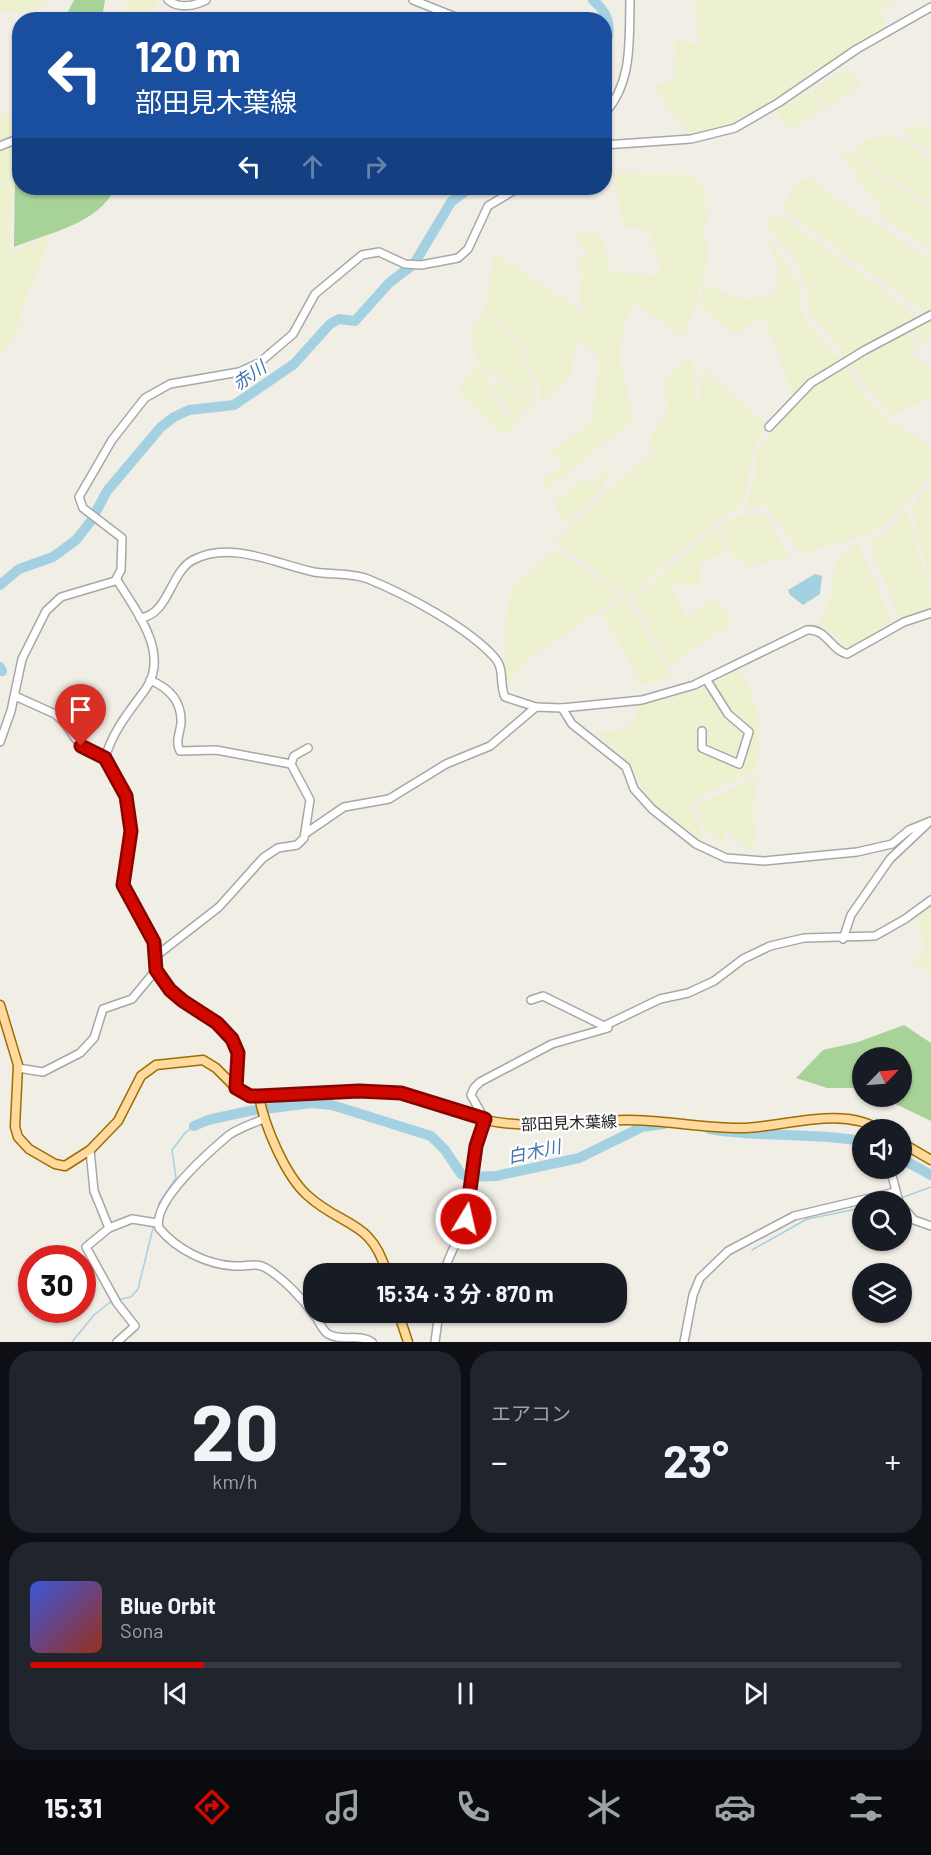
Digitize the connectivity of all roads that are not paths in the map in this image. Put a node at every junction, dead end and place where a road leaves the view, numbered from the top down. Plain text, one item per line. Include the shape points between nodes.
1 (168, 0) edge
2 (206, 0) edge
3 (413, 0) edge
4 (630, 0) edge
5 (931, 7) edge
6 (443, 12) edge
7 (612, 105) edge
8 (612, 144) edge
9 (506, 195) edge
10 (931, 315) edge
11 (769, 427) dead end
12 (117, 580) junction
13 (931, 613) edge
14 (140, 618) junction
15 (706, 679) junction
16 (150, 680) junction
17 (15, 696) junction
18 (536, 707) junction
19 (562, 708) junction
20 (702, 732) dead end
21 (0, 742) edge
22 (308, 748) dead end
23 (105, 758) junction
24 (291, 764) junction
25 (930, 821) edge
26 (306, 833) junction
27 (931, 900) edge
28 (843, 939) junction
29 (156, 956) junction
30 (156, 970) junction
31 (531, 1000) dead end
32 (0, 1005) edge
33 (604, 1026) junction
34 (18, 1068) junction
35 (236, 1088) junction
36 (259, 1096) junction
37 (263, 1117) junction
38 (485, 1119) junction
39 (852, 1120) edge
40 (912, 1149) edge
41 (90, 1150) junction
42 (931, 1160) edge
43 (852, 1202) edge
44 (912, 1218) edge
45 (154, 1222) junction
46 (931, 1226) edge
47 (109, 1228) junction
48 (383, 1263) edge
49 (446, 1263) edge
50 (402, 1323) edge
51 (438, 1323) edge
52 (117, 1342) edge
53 (372, 1342) edge
54 (408, 1342) edge
55 (435, 1342) edge
56 (684, 1342) edge

1 - 2 street via 187,7
3 - 6 street
4 - 7 street via 627,72
5 - 8 street via 857,49 735,128 691,139
9 - 12 street via 488,206 468,249 458,258 421,266 405,264 379,252 362,255 315,294 293,334 259,363 239,372 170,384 140,402 100,457 79,497 83,508 122,538
10 - 11 street via 811,383
12 - 14 street
12 - 17 street via 54,601 22,659
13 - 15 street via 904,622 847,654 821,633 801,631
14 - 16 street via 155,658
14 - 18 street via 153,614 183,569 202,557 236,553 311,571 357,576 389,589 465,632 498,662 505,697
15 - 19 street via 642,700
15 - 20 street via 728,714 749,732 739,764 702,748
16 - 23 street via 113,735
16 - 24 street via 176,699 181,723 180,751 216,750
17 - 21 street
17 - 23 street via 55,714 81,746
18 - 19 street
18 - 26 street via 490,746 446,764 389,799 344,807
19 - 25 street via 572,724 626,767 634,789 652,808 696,844 726,858 764,861 857,852 892,844 909,830
22 - 24 street via 294,756
23 - 29 street via 121,783 130,810 123,885 151,934
24 - 26 street via 309,796
25 - 28 street via 890,859 851,915
26 - 29 street via 297,845 278,848 263,858 219,907
27 - 28 street via 875,936
28 - 33 street via 804,938 770,946 743,958 714,981 688,993 660,999
29 - 30 street
30 - 34 street via 132,999 103,1010 94,1038 80,1053 43,1072
30 - 35 street via 170,990 217,1023 232,1039 238,1053
31 - 33 street via 543,996
32 - 34 main road
33 - 38 street via 608,1028 538,1050 480,1082 471,1095
34 - 41 main road via 18,1137 29,1149 55,1164 72,1164
35 - 36 main road
35 - 41 main road via 203,1060 156,1065 141,1076 118,1121
36 - 37 main road
36 - 38 main road, 部田見木葉線 via 401,1093
37 - 45 street via 229,1135 188,1171
37 - 48 main road via 305,1193 374,1241
38 - 39 main road, 部田見木葉線 via 519,1124 629,1120 745,1128
38 - 49 street via 476,1146 466,1219
40 - 42 main road
41 - 47 street via 94,1191
43 - 56 street via 794,1216 728,1251 700,1278
44 - 46 street
45 - 47 street via 132,1219
45 - 53 street via 173,1242 191,1253 230,1266 251,1264 266,1268 293,1291 327,1334 358,1336
47 - 52 street via 86,1247 135,1326
50 - 54 main road
51 - 55 street

